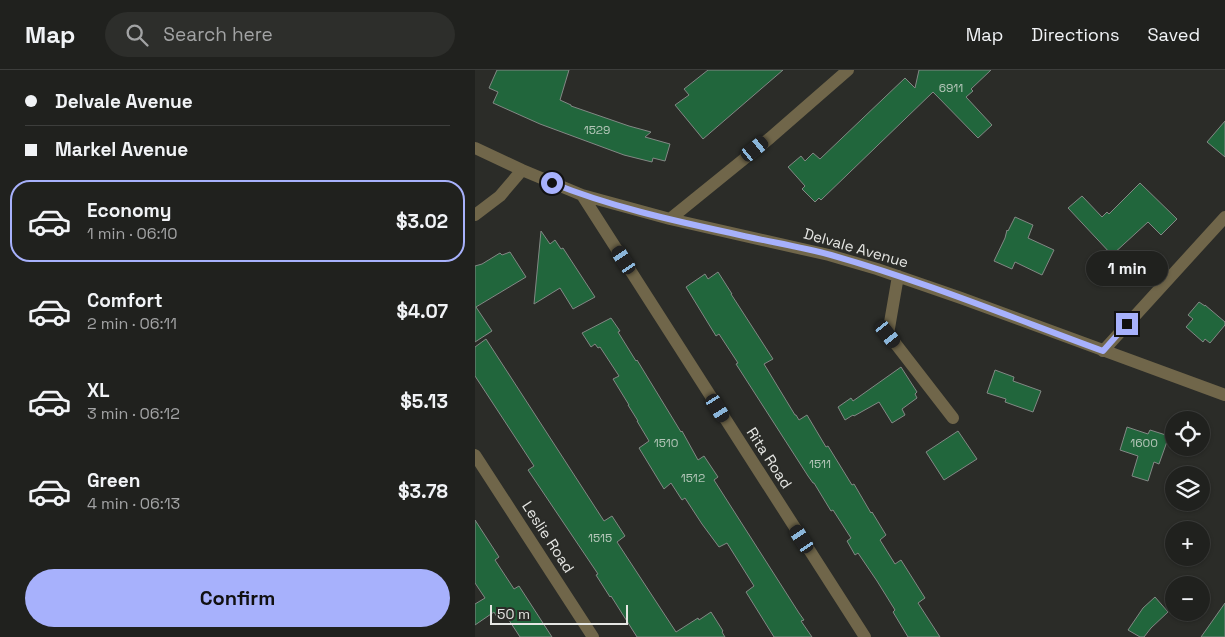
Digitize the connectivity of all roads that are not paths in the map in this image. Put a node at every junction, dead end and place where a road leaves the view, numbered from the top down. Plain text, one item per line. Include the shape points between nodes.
1 (849, 70) edge
2 (475, 148) edge
3 (522, 170) junction
4 (582, 195) junction
5 (475, 215) edge
6 (1225, 217) edge
7 (670, 220) junction
8 (898, 276) junction
9 (1103, 351) junction
10 (1225, 395) edge
11 (953, 418) dead end
12 (475, 455) edge
13 (593, 637) edge
14 (865, 637) edge

1 - 7 street
2 - 3 street, Delvale Avenue
3 - 4 street, Delvale Avenue
3 - 5 street via 500,196
4 - 7 street, Delvale Avenue
4 - 14 street, Rita Road
6 - 9 street
7 - 8 street, Delvale Avenue via 829,255
8 - 9 street, Delvale Avenue
8 - 11 street via 888,334
9 - 10 street, Delvale Avenue
12 - 13 street, Leslie Road

